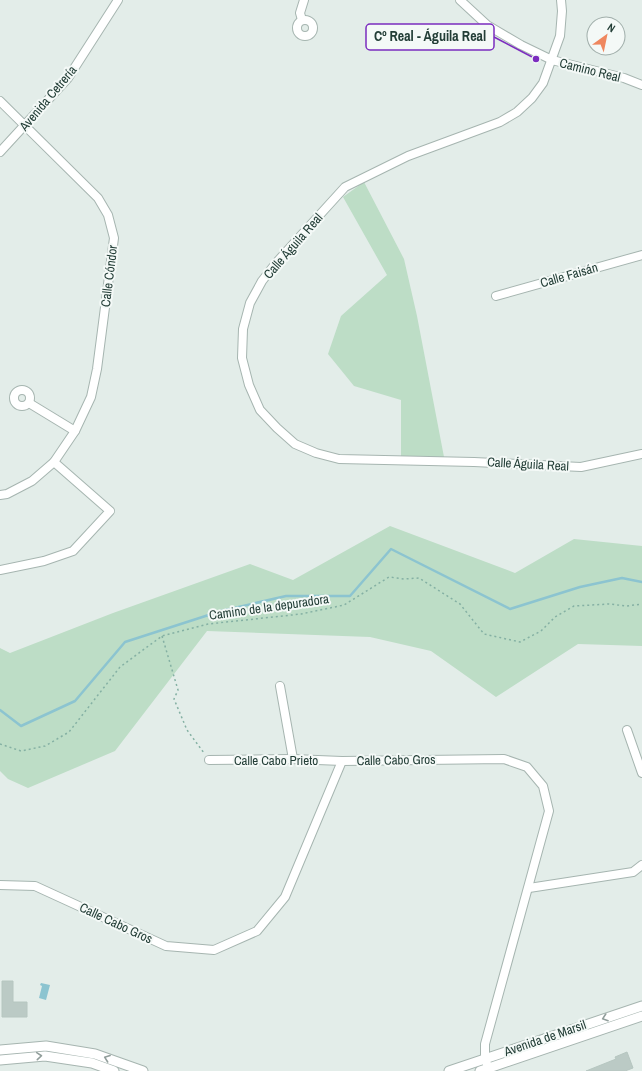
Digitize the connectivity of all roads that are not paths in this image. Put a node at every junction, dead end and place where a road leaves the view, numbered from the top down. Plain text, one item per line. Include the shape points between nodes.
1 (118, 0) edge
2 (304, 0) edge
3 (460, 0) edge
4 (561, 0) edge
5 (302, 20) dead end
6 (552, 60) junction
7 (642, 85) edge
8 (0, 101) edge
9 (25, 126) junction
10 (0, 152) edge
11 (642, 255) edge
12 (496, 296) dead end
13 (29, 403) dead end
14 (75, 431) junction
15 (642, 454) edge
16 (54, 462) junction
17 (0, 495) edge
18 (0, 570) edge
19 (280, 686) dead end
20 (628, 730) dead end
21 (293, 759) junction
22 (209, 760) road end
23 (342, 761) junction
24 (642, 773) edge
25 (642, 865) edge
26 (0, 885) edge
27 (529, 888) junction
28 (642, 1006) edge
29 (642, 1016) edge
30 (0, 1050) edge
31 (485, 1059) junction
32 (0, 1060) edge
33 (484, 1070) edge
34 (114, 1071) edge
35 (143, 1071) edge
36 (449, 1071) edge

1 - 9 street, Avenida Cetrería via 68,78
2 - 5 street via 300,13
3 - 6 street, Camino Real via 487,25
4 - 6 street, Calle Águila Real via 560,36
6 - 7 street, Camino Real
6 - 15 street, Calle Águila Real via 543,83 532,98 512,115 500,122 408,156 345,187 262,280 250,302 243,329 242,358 249,385 260,410 295,444 316,454 339,459 581,467
8 - 9 street, Calle Cóndor
9 - 10 street, Avenida Cetrería
9 - 14 street, Calle Cóndor via 98,198 108,215 114,238 91,397
11 - 12 street, Calle Faisán
13 - 14 street
14 - 16 street, Calle Cóndor
16 - 17 street, Calle Cóndor via 32,481
16 - 18 street via 110,511 73,551 44,561
19 - 21 street
20 - 24 street
21 - 22 street, Calle Cabo Prieto
21 - 23 street, Calle Cabo Prieto
23 - 26 street, Calle Cabo Gros via 285,897 257,931 214,950 166,946 35,886
23 - 27 street, Calle Cabo Gros via 504,759 526,767 543,786 549,811
25 - 27 street via 633,872
27 - 31 street, Calle Cabo Gros via 485,1044
28 -> 31 street, Avenida de Marsil
29 - 33 street, Avenida de Marsil
35 -> 30 street via 95,1054 46,1046
31 - 33 street, Calle Cabo Gros
31 - 36 street, Avenida de Marsil
32 -> 34 street via 46,1056 92,1063

